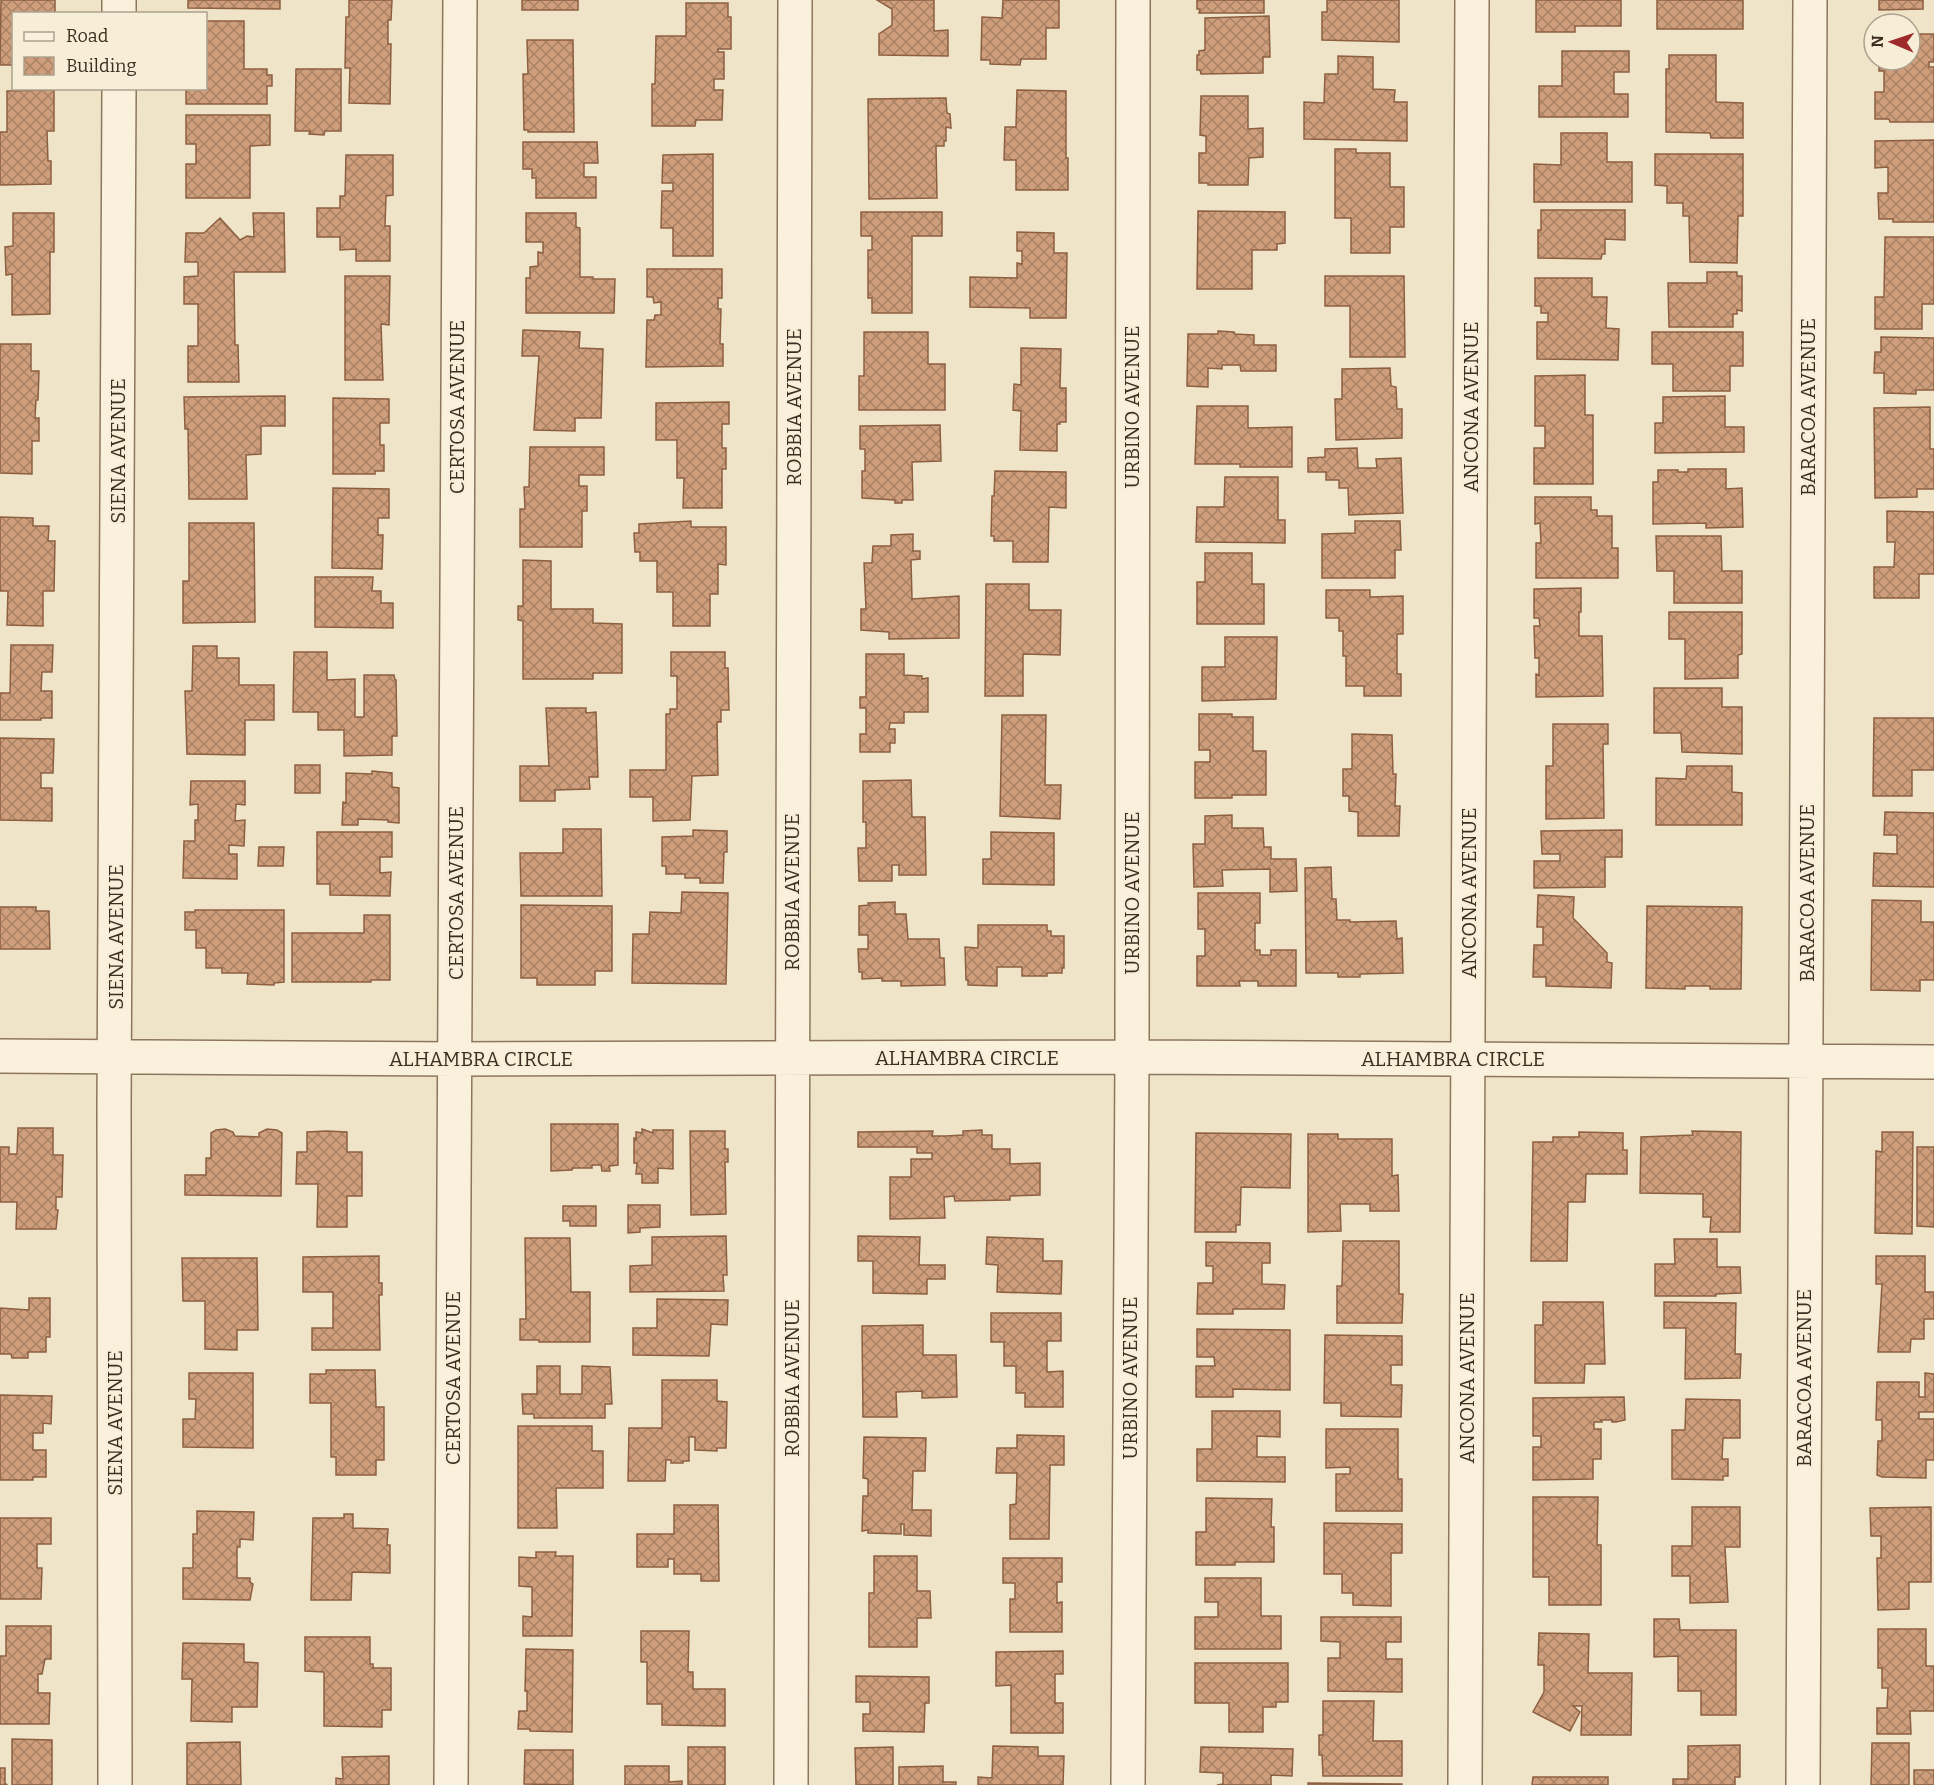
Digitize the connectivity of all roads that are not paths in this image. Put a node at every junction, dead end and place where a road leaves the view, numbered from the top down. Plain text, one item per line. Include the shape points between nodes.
1 (460, 0) edge
2 (795, 0) edge
3 (1132, 0) edge
4 (1472, 0) edge
5 (1810, 0) edge
6 (119, 90) edge
7 (0, 1056) edge
8 (115, 1057) junction
9 (1132, 1057) junction
10 (456, 1059) junction
11 (792, 1059) junction
12 (1468, 1059) junction
13 (1805, 1061) junction
14 (1934, 1062) edge
15 (115, 1785) edge
16 (451, 1785) edge
17 (791, 1785) edge
18 (1128, 1785) edge
19 (1466, 1785) edge
20 (1803, 1785) edge

1 - 10 street, CERTOSA AVENUE
2 - 11 street, ROBBIA AVENUE
3 - 9 street, URBINO AVENUE
4 - 12 street, ANCONA AVENUE
5 - 13 street, BARACOA AVENUE
6 - 8 street, SIENA AVENUE
7 - 8 street, ALHAMBRA CIRCLE
8 - 10 street, ALHAMBRA CIRCLE
8 - 15 street, SIENA AVENUE
9 - 11 street, ALHAMBRA CIRCLE
9 - 12 street, ALHAMBRA CIRCLE
9 - 18 street, URBINO AVENUE
10 - 11 street, ALHAMBRA CIRCLE
10 - 16 street, CERTOSA AVENUE
11 - 17 street, ROBBIA AVENUE
12 - 13 street, ALHAMBRA CIRCLE
12 - 19 street, ANCONA AVENUE
13 - 14 street, ALHAMBRA CIRCLE
13 - 20 street, BARACOA AVENUE

